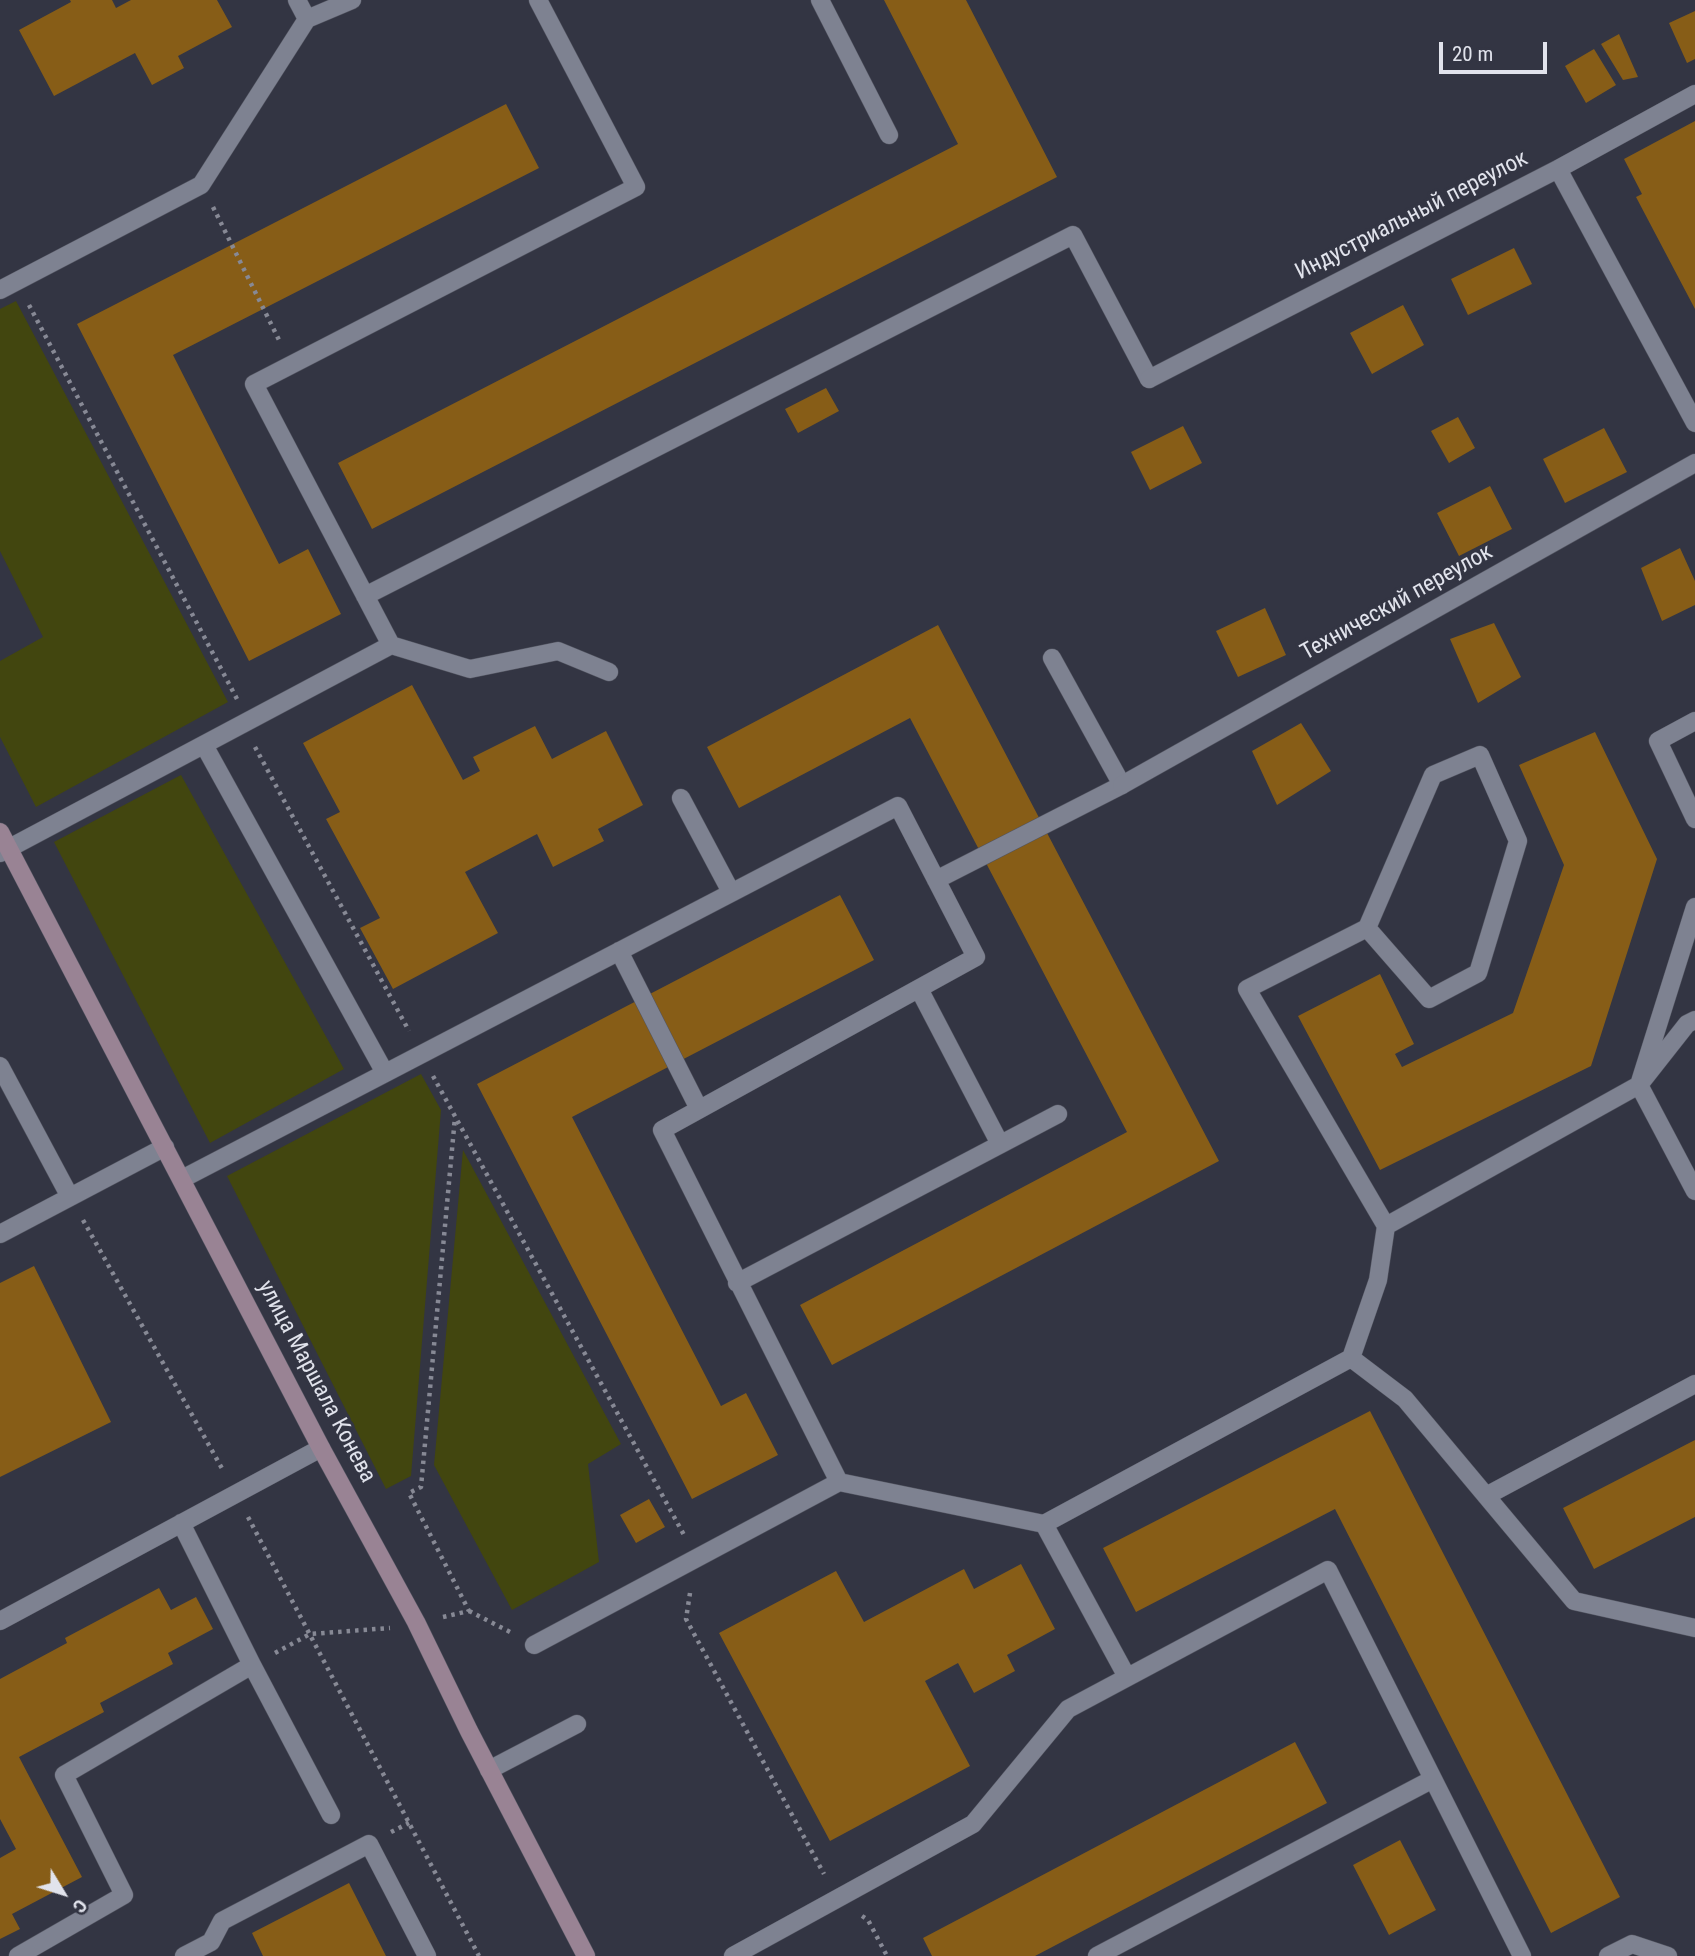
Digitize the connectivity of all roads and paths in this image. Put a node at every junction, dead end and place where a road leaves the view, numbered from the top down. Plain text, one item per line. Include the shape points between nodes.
1 (297, 0) edge
2 (352, 0) edge
3 (538, 0) edge
4 (820, 0) edge
5 (307, 19) junction
6 (1695, 94) edge
7 (889, 135) dead end
8 (1558, 169) junction
9 (201, 185) junction
10 (6, 287) edge
11 (292, 365) junction
12 (1695, 423) edge
13 (1695, 463) edge
14 (365, 596) junction
15 (391, 645) junction
16 (1052, 658) dead end
17 (609, 672) dead end
18 (1695, 721) edge
19 (246, 722) junction
20 (204, 745) junction
21 (1122, 785) junction
22 (681, 798) dead end
23 (1695, 819) edge
24 (0, 832) edge
25 (4, 851) edge
26 (936, 880) junction
27 (731, 892) junction
28 (1695, 907) edge
29 (1367, 928) junction
30 (619, 951) junction
31 (919, 989) junction
32 (1695, 1020) edge
33 (421, 1054) junction
34 (0, 1066) edge
35 (385, 1073) junction
36 (1639, 1085) junction
37 (699, 1109) junction
38 (1058, 1114) dead end
39 (455, 1117) junction
40 (1000, 1144) junction
41 (164, 1147) junction
42 (182, 1179) junction
43 (1695, 1191) edge
44 (70, 1197) junction
45 (1385, 1226) junction
46 (0, 1234) edge
47 (737, 1283) junction
48 (1352, 1358) junction
49 (1695, 1384) edge
50 (321, 1447) junction
51 (839, 1482) junction
52 (236, 1493) junction
53 (1486, 1496) junction
54 (181, 1523) junction
55 (1044, 1524) junction
56 (696, 1558) junction
57 (469, 1611) junction
58 (0, 1621) edge
59 (416, 1622) junction
60 (1695, 1628) edge
61 (310, 1634) junction
62 (534, 1645) joint
63 (252, 1665) junction
64 (1127, 1677) junction
65 (577, 1724) dead end
66 (489, 1770) junction
67 (1433, 1779) junction
68 (331, 1815) dead end
69 (837, 1899) junction
70 (18, 1956) edge
71 (184, 1956) edge
72 (427, 1956) edge
73 (479, 1956) edge
74 (586, 1956) edge
75 (733, 1956) edge
76 (887, 1956) edge
77 (1097, 1956) edge
78 (1522, 1956) edge
79 (1608, 1956) edge
80 (1668, 1956) edge

1 - 5 street
2 - 5 street
3 - 11 street via 636,187
4 - 7 street
5 - 9 street
6 - 8 street, Индустриальный переулок
8 - 12 street
8 - 14 street, Индустриальный переулок via 1149,379 1073,234
9 - 10 street
9 - 11 path
10 - 19 path via 37,318
11 - 14 street via 254,384
13 - 21 street, Технический переулок
14 - 15 street
15 - 17 street via 470,669 558,651
15 - 19 street
16 - 21 street
18 - 23 street via 1658,741
19 - 20 street
19 - 33 path via 257,751
20 - 25 street
20 - 35 street
21 - 26 street, Технический переулок
22 - 27 street
24 - 25 main road, улица Маршала Конева
25 - 41 main road, улица Маршала Конева
26 - 27 street via 898,806
26 - 31 street via 976,957
27 - 30 street
28 - 36 street
29 - 29 street via 1433,775 1479,755 1518,842 1478,973 1429,999
29 - 45 street via 1247,989
30 - 33 street
30 - 37 street
31 - 37 street
31 - 40 street
32 - 36 street
33 - 35 street
33 - 39 path
34 - 44 street
35 - 42 street
36 - 43 street
36 - 45 street
37 - 47 street via 662,1129
38 - 40 street
39 - 56 path
39 - 57 path via 421,1487 409,1493
40 - 47 street
41 - 42 main road, улица Маршала Конева
41 - 44 street
42 - 50 main road, улица Маршала Конева
44 - 46 street
44 - 52 path
45 - 48 street via 1378,1280
47 - 51 street
48 - 53 street via 1405,1399
48 - 55 street
49 - 53 street
50 - 52 street
50 - 59 main road, улица Маршала Конева
51 - 55 street
51 - 56 street
52 - 54 street
52 - 61 path
53 - 60 street via 1574,1601
54 - 58 street
54 - 63 street
55 - 64 street
56 - 62 street
56 - 69 path via 686,1619
57 - 59 path
57 - 62 path
59 - 61 path via 379,1630
59 - 66 main road, улица Маршала Конева
61 - 63 path
61 - 73 path
63 - 68 street
63 - 70 street via 64,1775 124,1895
64 - 67 street via 1328,1570
64 - 69 street via 1068,1709 973,1824
65 - 66 street
66 - 74 main road, улица Маршала Конева
67 - 77 street
67 - 78 street
69 - 75 street
69 - 76 path via 868,1920
71 - 72 street via 211,1942 222,1921 369,1844
79 - 80 street via 1632,1944

